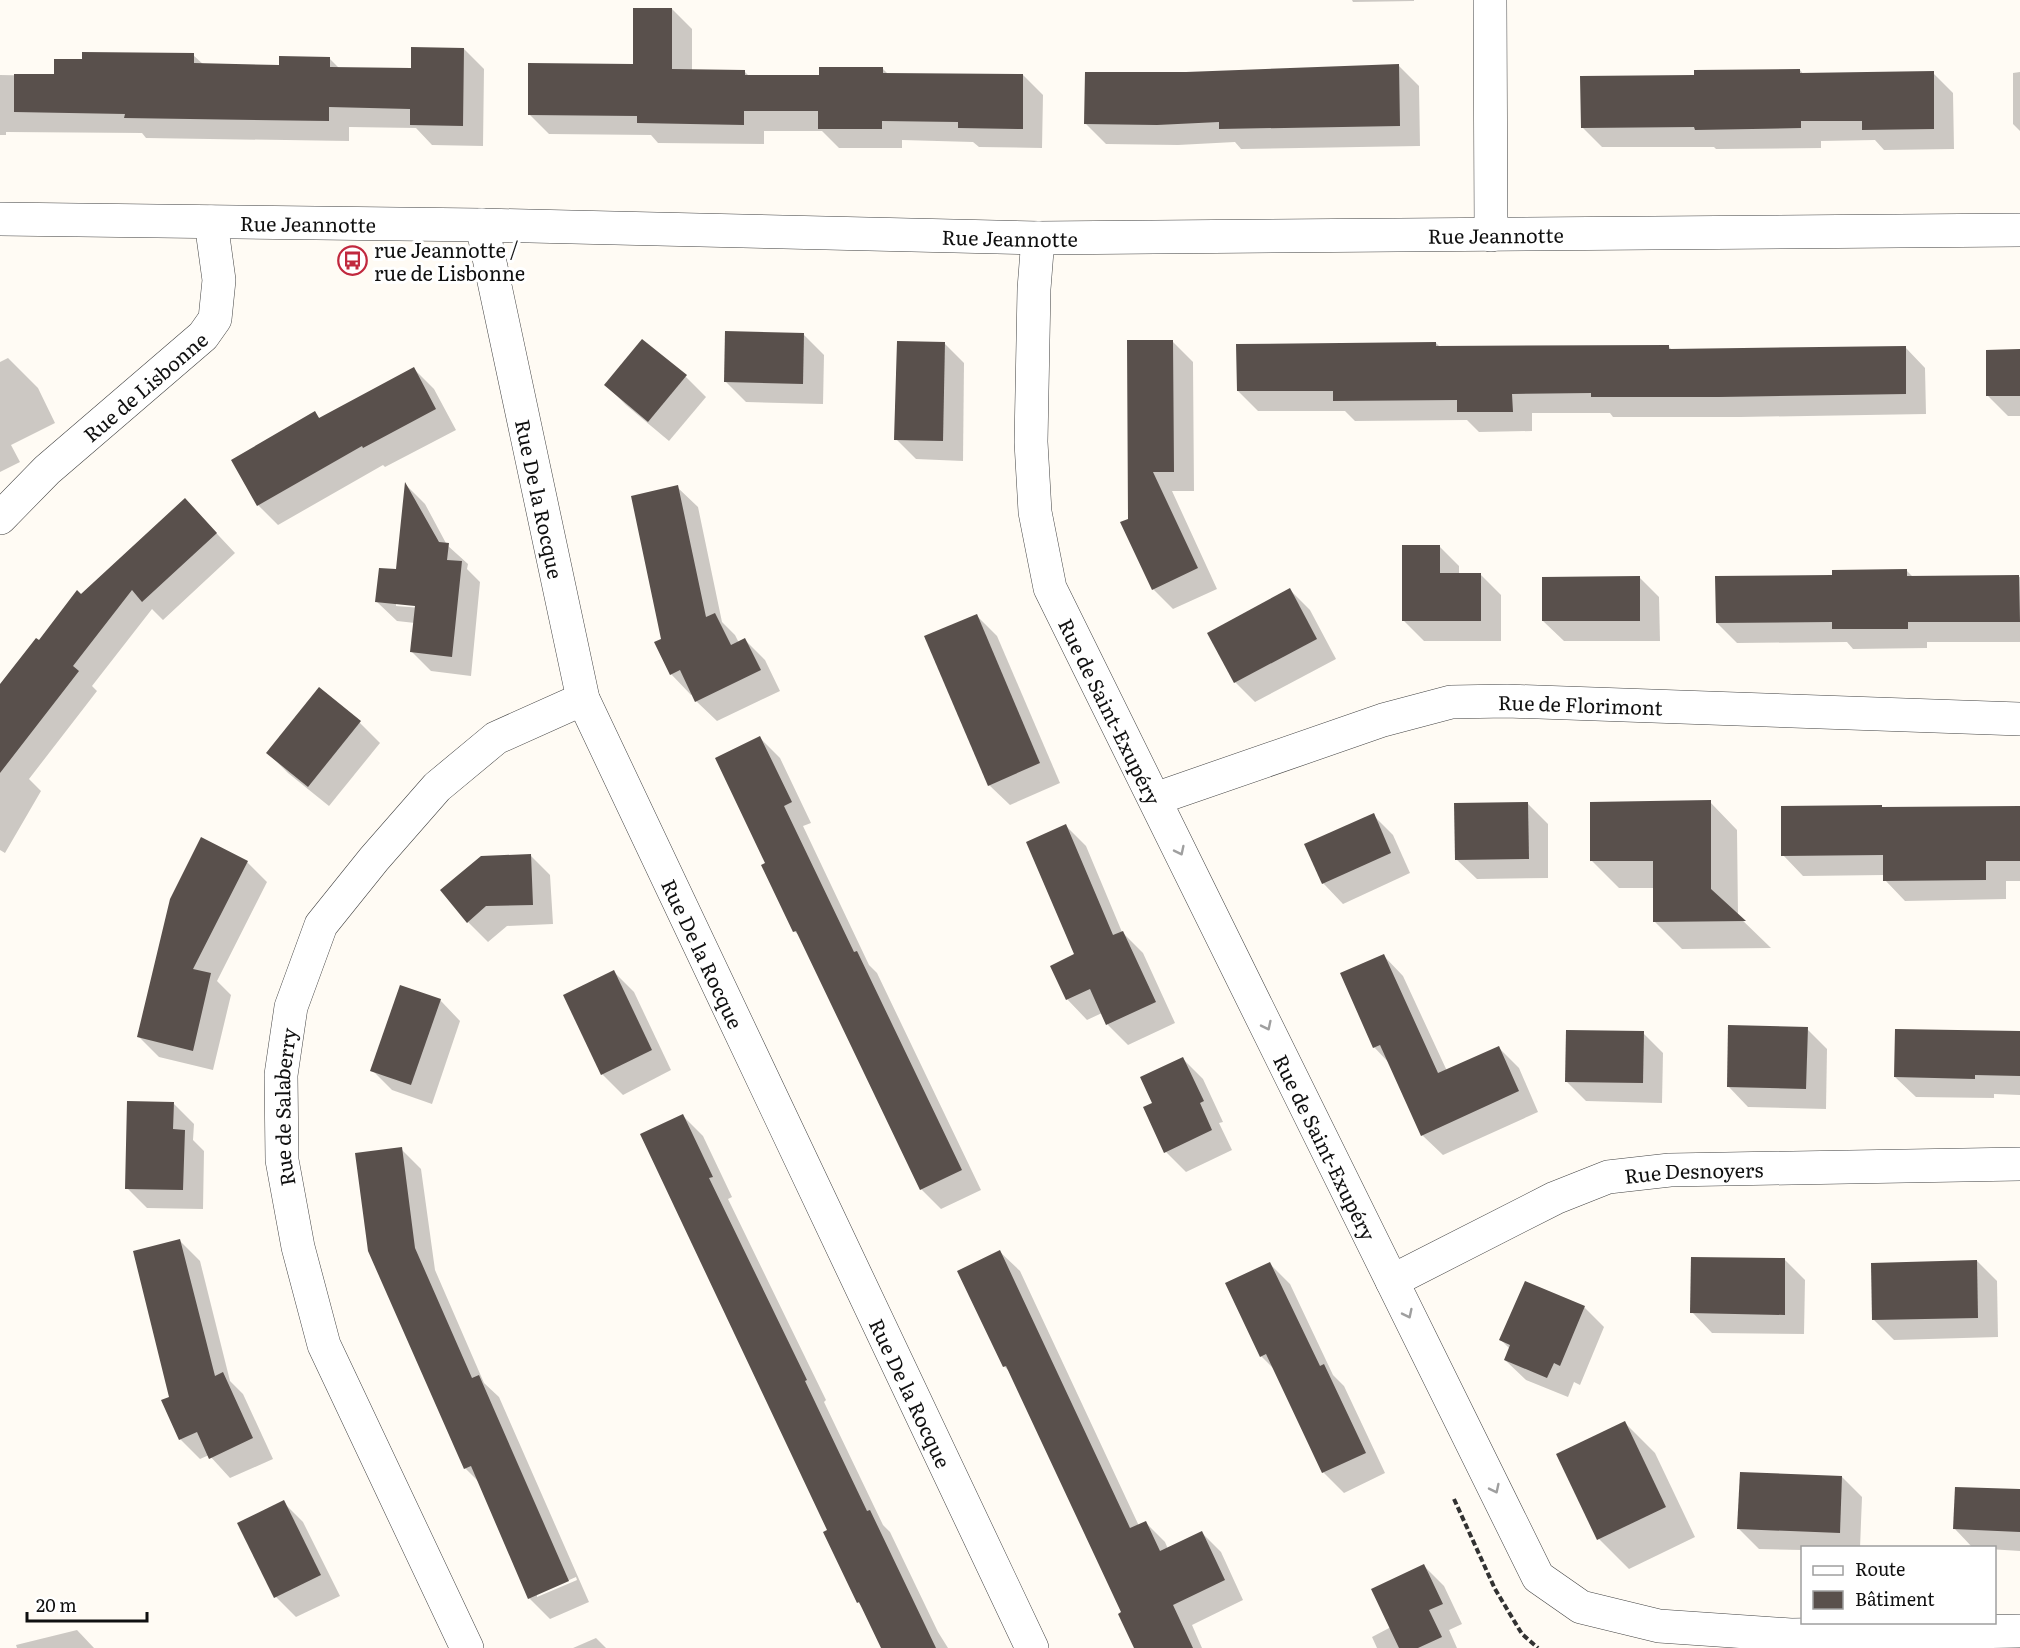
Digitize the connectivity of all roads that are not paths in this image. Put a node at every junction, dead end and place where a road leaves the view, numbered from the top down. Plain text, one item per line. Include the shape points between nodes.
1 (1490, 0) edge
2 (0, 219) edge
3 (211, 222) junction
4 (483, 225) junction
5 (2020, 230) edge
6 (1491, 236) junction
7 (1038, 238) junction
8 (0, 518) edge
9 (583, 699) junction
10 (2020, 719) edge
11 (1155, 799) junction
12 (2020, 1164) edge
13 (1392, 1281) junction
14 (2020, 1631) edge
15 (467, 1648) edge
16 (1032, 1648) edge

1 - 6 street
2 - 3 street, Rue Jeannotte
3 - 4 street, Rue Jeannotte
3 - 8 street, Rue de Lisbonne via 219,280 215,319 203,336 46,470
4 - 7 street, Rue Jeannotte
4 - 9 street, Rue De la Rocque
5 - 6 street, Rue Jeannotte
6 - 7 street, Rue Jeannotte
7 - 11 street, Rue de Saint-Exupéry via 1031,442 1035,512 1050,588
9 - 15 street, Rue de Salaberry via 496,738 437,787 374,859 321,925 291,1007 281,1075 282,1160 298,1247 324,1346
9 - 16 street, Rue De la Rocque
10 - 11 street, Rue de Florimont via 1451,702 1383,720
11 -> 13 street, Rue de Saint-Exupéry
12 - 13 street, Rue Desnoyers via 1670,1170 1608,1177 1555,1198
13 -> 14 street, Rue de Saint-Exupéry via 1538,1577 1581,1607 1659,1626 1791,1635

